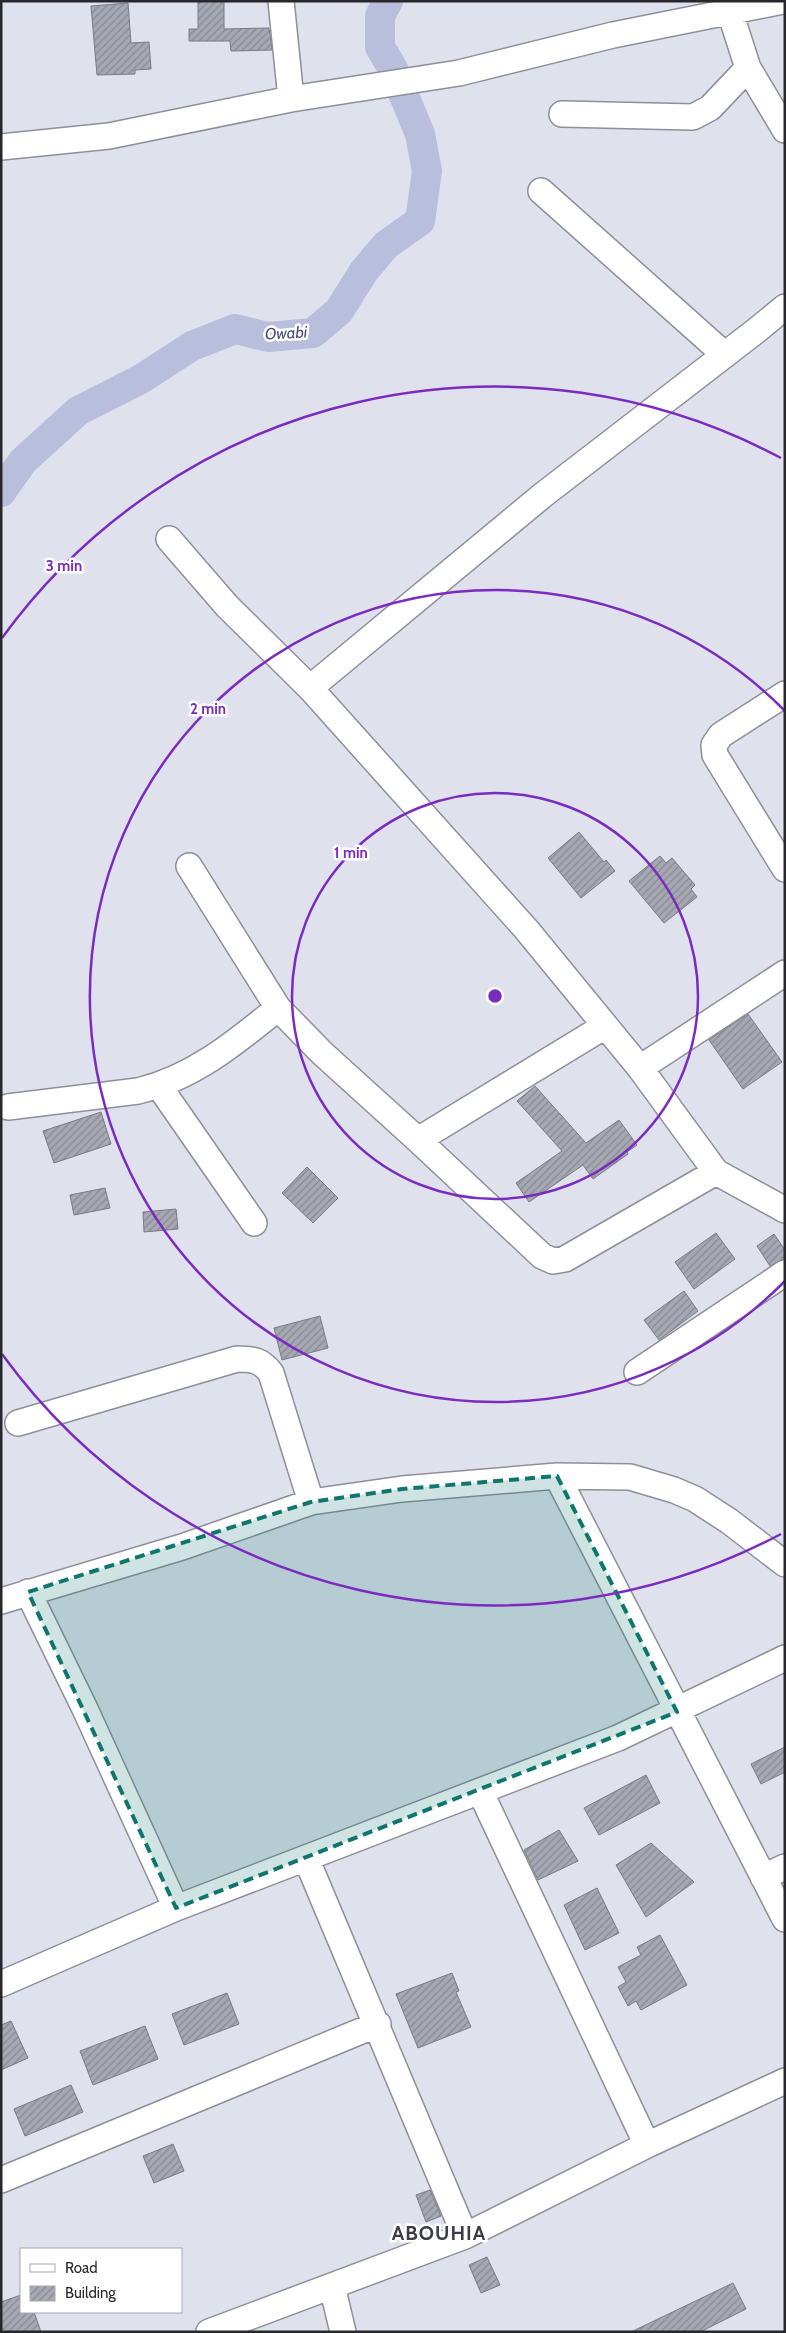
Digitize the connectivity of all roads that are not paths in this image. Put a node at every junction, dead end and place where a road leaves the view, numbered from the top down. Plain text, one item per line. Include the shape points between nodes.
1 (281, 1) edge
2 (783, 1) edge
3 (730, 12) junction
4 (748, 68) junction
5 (291, 100) junction
6 (562, 114) dead end
7 (785, 130) edge
8 (1, 147) edge
9 (541, 191) dead end
10 (785, 307) edge
11 (725, 355) junction
12 (169, 539) dead end
13 (310, 688) junction
14 (785, 694) edge
15 (189, 866) dead end
16 (785, 869) edge
17 (785, 973) edge
18 (278, 1008) junction
19 (605, 1026) junction
20 (640, 1068) junction
21 (159, 1086) junction
22 (8, 1107) dead end
23 (418, 1140) junction
24 (716, 1172) junction
25 (785, 1210) edge
26 (254, 1223) dead end
27 (785, 1273) edge
28 (637, 1372) dead end
29 (18, 1423) dead end
30 (557, 1476) junction
31 (311, 1502) junction
32 (785, 1564) edge
33 (28, 1592) junction
34 (1, 1601) edge
35 (785, 1658) edge
36 (677, 1712) junction
37 (480, 1791) junction
38 (306, 1858) junction
39 (774, 1872) edge
40 (176, 1908) junction
41 (785, 1919) edge
42 (1, 1984) edge
43 (378, 2024) junction
44 (785, 2081) edge
45 (647, 2145) junction
46 (1, 2180) edge
47 (465, 2236) junction
48 (332, 2286) junction
49 (209, 2332) edge
50 (343, 2332) edge

1 - 5 street
2 - 3 street
3 - 4 street
3 - 5 street via 613,35 459,73
4 - 6 street via 710,108 693,118
4 - 7 street
5 - 8 street via 109,136
9 - 11 street
10 - 11 street
11 - 13 street via 543,495
12 - 13 street via 227,606
13 - 19 street via 526,929
14 - 16 street via 721,735 714,745 714,755
15 - 18 street
17 - 20 street
18 - 21 street via 220,1054
18 - 23 street via 322,1053
19 - 20 street
19 - 23 street
20 - 24 street
21 - 22 street
21 - 26 street
23 - 24 street via 542,1256 553,1261 565,1259
24 - 25 street
27 - 28 street
29 - 31 street via 237,1359 256,1360 271,1373
30 - 31 street via 402,1489
30 - 32 street via 630,1478 674,1490 729,1521
30 - 36 street
31 - 33 street via 182,1546
33 - 34 street
33 - 40 street
35 - 36 street
36 - 37 street
36 - 39 street
37 - 38 street
37 - 45 street
38 - 40 street
38 - 43 street
39 - 41 street
40 - 42 street
43 - 46 street
43 - 47 street
44 - 45 street
45 - 47 street
47 - 48 street
48 - 49 street
48 - 50 street

